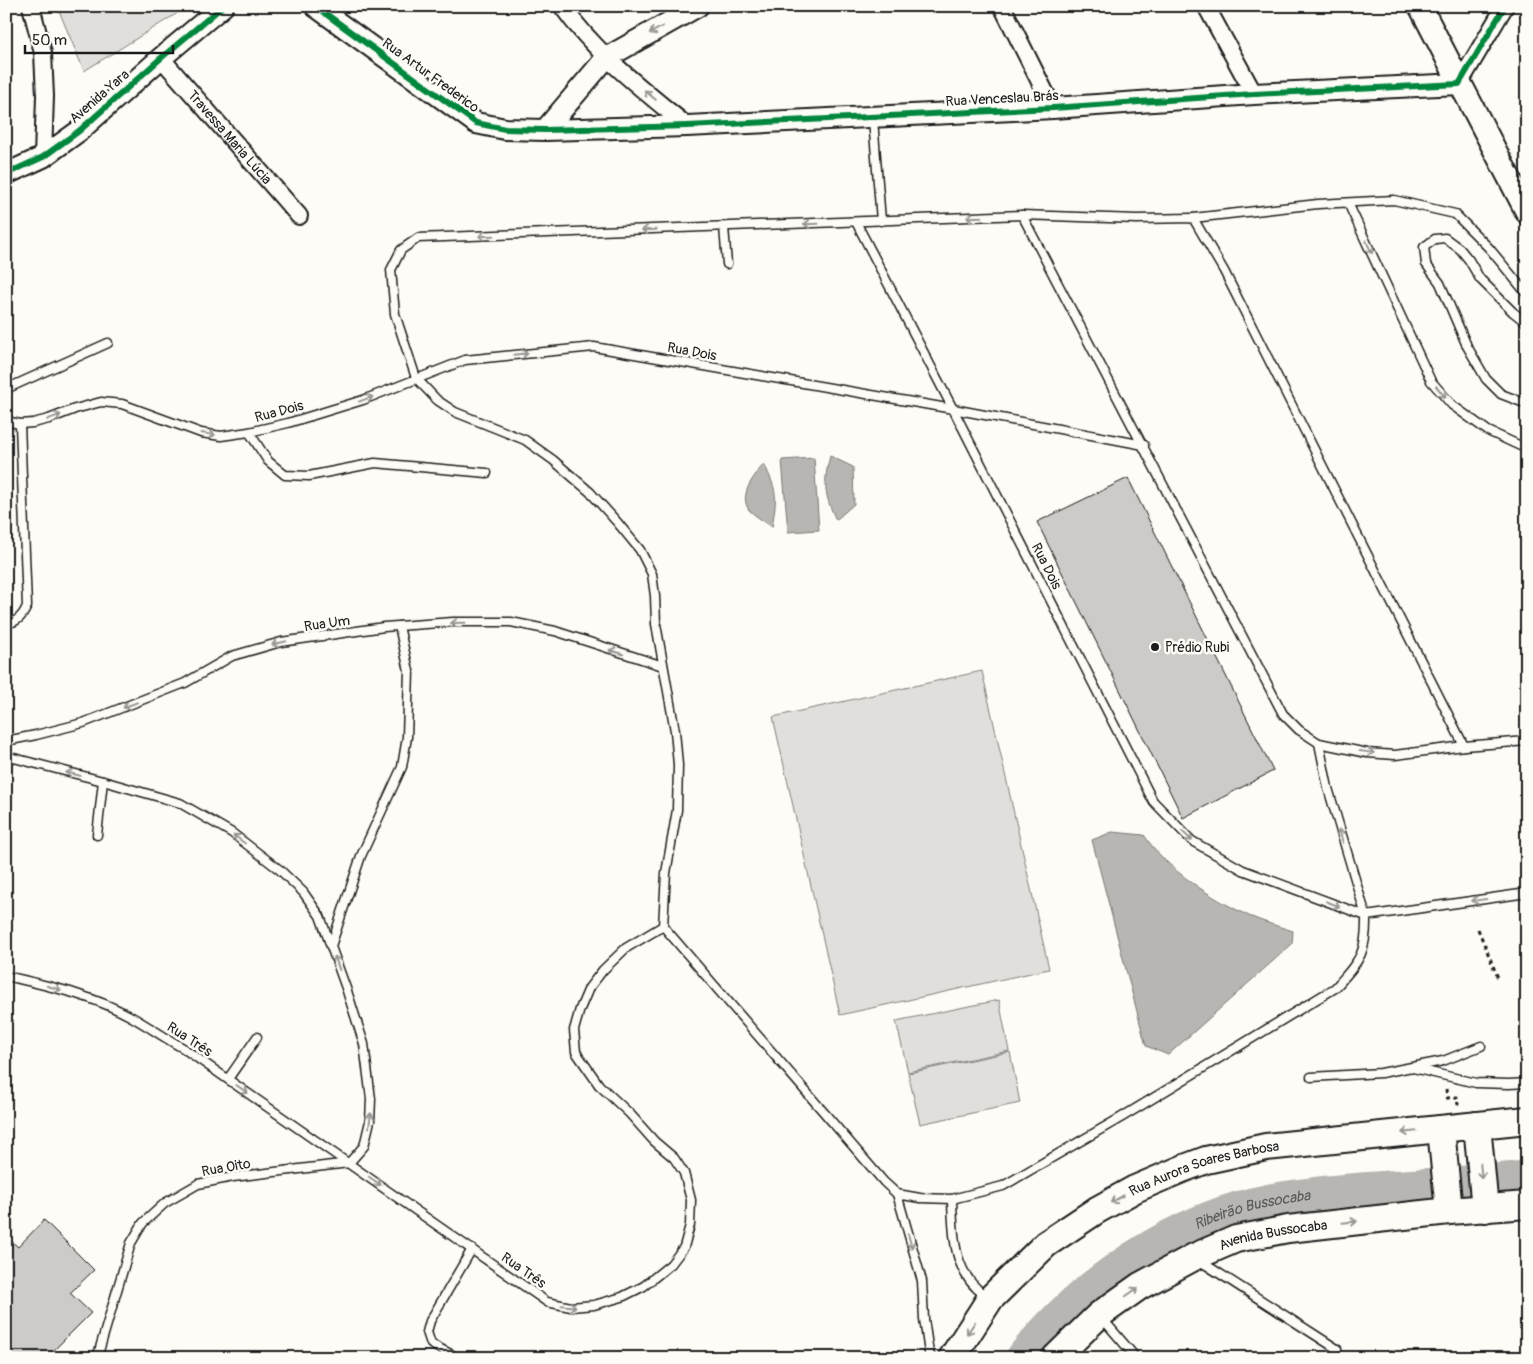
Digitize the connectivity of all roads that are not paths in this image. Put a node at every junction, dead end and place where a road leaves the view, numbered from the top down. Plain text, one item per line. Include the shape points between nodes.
1 (31, 6) edge
2 (223, 6) edge
3 (315, 6) edge
4 (562, 6) edge
5 (698, 6) edge
6 (1002, 6) edge
7 (1206, 6) edge
8 (1420, 6) edge
9 (1505, 6) edge
10 (161, 58) junction
11 (606, 58) junction
12 (1459, 84) junction
13 (1254, 94) junction
14 (1053, 108) junction
15 (873, 117) junction
16 (687, 126) junction
17 (545, 130) junction
18 (43, 157) junction
19 (6, 174) edge
20 (1348, 203) junction
21 (1527, 212) edge
22 (1022, 215) junction
23 (299, 216) dead end
24 (1193, 218) junction
25 (881, 221) junction
26 (856, 222) junction
27 (724, 227) junction
28 (727, 264) dead end
29 (1527, 294) edge
30 (1527, 323) edge
31 (108, 343) dead end
32 (416, 378) junction
33 (6, 390) edge
34 (1527, 404) edge
35 (953, 409) junction
36 (6, 421) edge
37 (20, 424) junction
38 (249, 432) junction
39 (1144, 445) junction
40 (1527, 449) edge
41 (487, 473) dead end
42 (6, 624) edge
43 (399, 626) junction
44 (663, 666) junction
45 (6, 740) edge
46 (1527, 741) edge
47 (1319, 743) junction
48 (1464, 746) junction
49 (6, 756) edge
50 (103, 781) junction
51 (97, 835) dead end
52 (1527, 892) edge
53 (1366, 916) junction
54 (663, 926) junction
55 (331, 946) junction
56 (6, 976) edge
57 (256, 1037) dead end
58 (1481, 1046) dead end
59 (1412, 1067) junction
60 (1311, 1078) dead end
61 (228, 1079) junction
62 (1527, 1083) edge
63 (1527, 1120) edge
64 (1478, 1135) junction
65 (1441, 1136) junction
66 (349, 1163) junction
67 (896, 1194) junction
68 (952, 1199) junction
69 (1485, 1203) junction
70 (1527, 1205) edge
71 (1449, 1206) junction
72 (472, 1249) junction
73 (1194, 1257) junction
74 (990, 1299) junction
75 (1099, 1315) junction
76 (1338, 1349) dead end
77 (97, 1358) edge
78 (458, 1358) edge
79 (932, 1358) edge
80 (952, 1358) edge
81 (1055, 1358) edge
82 (1134, 1358) edge

1 - 18 street via 43,53
2 - 10 street, Avenida Yara
3 - 17 street, Rua Artur Frederico via 476,123 505,129
4 - 11 street via 579,30
5 -> 11 street
6 - 14 street
7 - 13 street
8 - 12 main road
9 - 12 street
10 - 18 street, Avenida Yara via 79,131
10 - 23 street, Travessa Maria Lúcia
16 -> 11 street
11 - 17 street
12 - 13 street, Rua Venceslau Brás
12 - 21 main road
13 - 14 street, Rua Venceslau Brás
14 - 15 street, Rua Venceslau Brás
15 - 16 street, Rua Venceslau Brás
15 - 25 lane
16 - 17 street, Rua Venceslau Brás
18 - 19 street, Avenida Yara
20 - 24 lane
20 - 29 lane via 1394,200 1455,214 1489,248
20 -> 40 lane via 1431,380 1452,405 1488,431
22 - 24 lane
22 -> 25 lane
22 - 39 lane
24 - 48 lane via 1229,280
25 - 26 lane
26 -> 27 lane
26 - 35 lane
27 - 28 lane
27 -> 32 lane via 418,238 400,250 391,270 395,314
30 - 34 lane via 1480,279 1460,249 1445,238 1435,239 1424,247 1426,264 1440,284 1467,346 1486,379 1501,394
31 - 33 lane
32 -> 35 lane, Rua Dois via 465,360 594,347
38 -> 32 lane, Rua Dois via 363,400
32 - 44 lane via 437,400 456,412 525,440 539,450 590,492 617,522 640,550 652,574
35 - 39 lane
35 -> 53 lane, Rua Dois via 1153,801 1192,841 1243,870
36 - 37 lane, Rua Dois
37 -> 38 lane, Rua Dois via 49,419 102,402 122,404 201,433 221,436
37 - 42 lane via 27,606 23,616
38 - 41 lane via 268,461 286,475 309,476 374,463
39 - 47 lane via 1283,714
44 -> 43 lane, Rua Um via 555,631 511,622
43 -> 45 lane, Rua Um via 273,644 232,656 185,683 83,723 36,736
43 - 55 lane via 409,671 407,737 402,767 361,856
44 - 54 lane via 678,764 677,810 666,874
46 - 48 lane
47 -> 48 lane via 1395,755
53 -> 47 lane via 1328,788
50 -> 49 lane
50 - 51 lane
55 -> 50 lane via 320,916 303,892 232,833 180,803
52 -> 53 lane
53 - 68 lane via 1366,937 1358,962 1335,988 1003,1186
54 - 67 lane
72 -> 54 lane, Rua Três via 547,1302 571,1307 622,1297 644,1286 671,1264 684,1247 690,1225 691,1200 684,1173 674,1158 599,1085 576,1052 574,1030 589,988 602,970 626,948
66 -> 55 lane via 364,1146 371,1099 364,1044
56 -> 61 lane, Rua Três via 100,1002 130,1016
57 - 61 lane
58 - 59 lane via 1443,1061
59 - 60 lane via 1380,1073
59 - 62 lane via 1476,1084
61 -> 66 lane, Rua Três
63 - 64 main road, Rua Aurora Soares Barbosa
64 - 65 main road, Rua Aurora Soares Barbosa
64 -> 69 main road
65 - 71 main road
65 -> 74 main road, Rua Aurora Soares Barbosa via 1266,1147 1182,1168 1135,1189 1046,1244
66 -> 72 lane, Rua Três
66 - 77 lane, Rua Oito via 198,1184 165,1203 143,1223 131,1243
67 - 68 lane
67 -> 79 lane via 922,1281 924,1319
68 - 74 lane via 953,1227 963,1273 977,1290
69 - 70 main road, Avenida Bussocaba
69 - 71 main road, Avenida Bussocaba
73 -> 71 main road, Avenida Bussocaba via 1236,1239
72 - 78 lane via 430,1321 427,1332 431,1344
75 -> 73 main road, Avenida Bussocaba via 1140,1286
73 - 76 lane
74 -> 80 main road, Rua Aurora Soares Barbosa
75 - 81 main road, Avenida Bussocaba
75 - 82 lane

